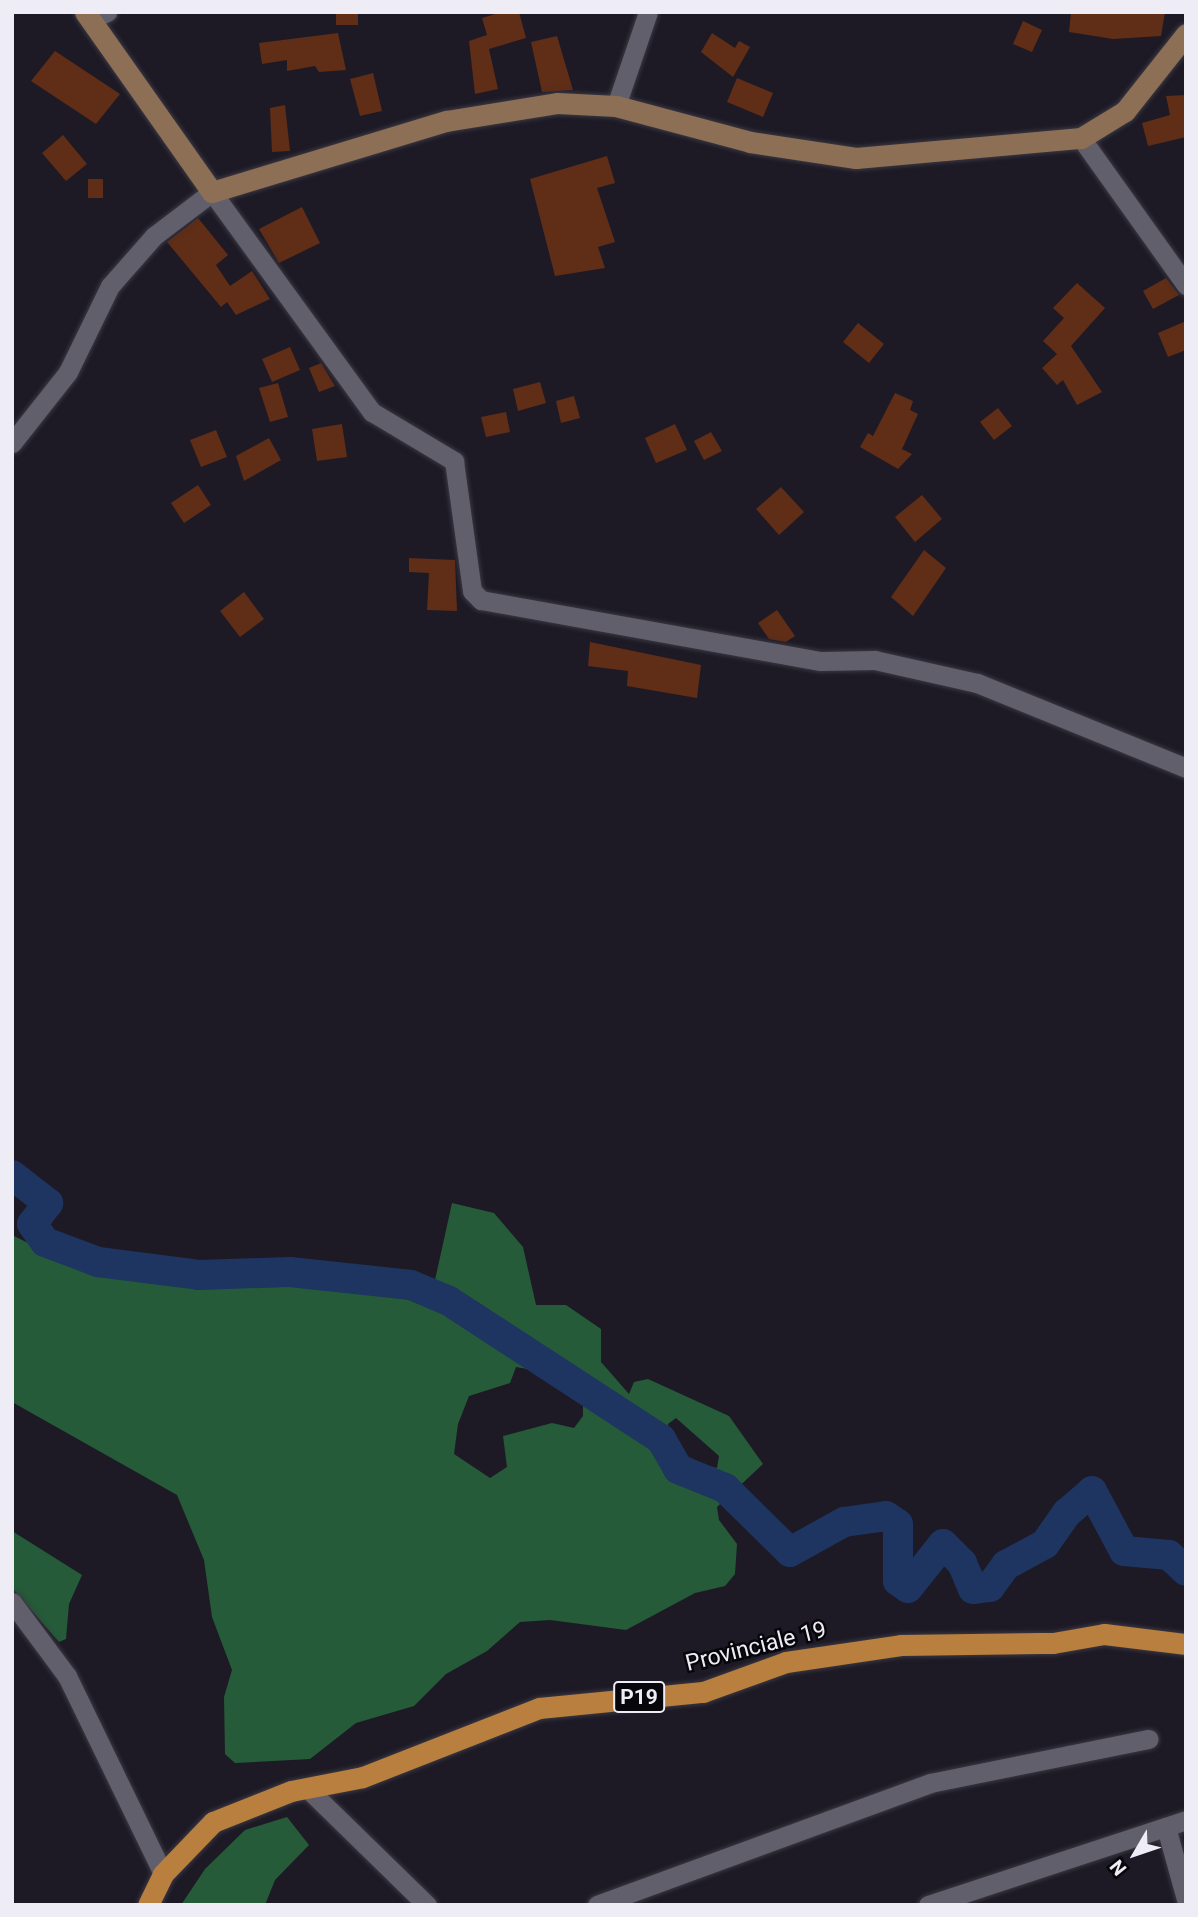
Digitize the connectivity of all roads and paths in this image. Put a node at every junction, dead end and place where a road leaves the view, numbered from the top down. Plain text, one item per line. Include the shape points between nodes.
1 (648, 12) edge
2 (94, 15) edge
3 (1186, 34) edge
4 (616, 106) junction
5 (1081, 138) junction
6 (212, 192) junction
7 (1186, 285) edge
8 (12, 443) edge
9 (1186, 768) edge
10 (12, 1602) edge
11 (1186, 1644) edge
12 (1149, 1739) dead end
13 (307, 1788) junction
14 (1186, 1820) edge
15 (1166, 1827) junction
16 (163, 1874) junction
17 (1186, 1899) edge
18 (148, 1905) edge
19 (427, 1905) edge
20 (597, 1905) edge
21 (928, 1905) edge

1 - 4 street
2 - 6 street
3 - 5 street via 1125,111
4 - 5 street via 750,142 856,158
4 - 6 street via 557,103 499,109
5 - 7 street
6 - 8 street via 154,236 110,286 68,372
6 - 9 street via 372,412 454,461 472,591 481,600 821,661 875,660 977,683
10 - 16 street via 67,1676
11 - 13 main road, Provinciale 19 / P19 via 1104,1634 1053,1643 901,1645 832,1653 786,1662 703,1692 539,1708 363,1777
12 - 20 street via 930,1783
13 - 16 main road, Provinciale 19 / P19 via 213,1822
13 - 19 street
14 - 15 street
15 - 17 street
15 - 21 street
16 - 18 main road, Provinciale 19 / P19

